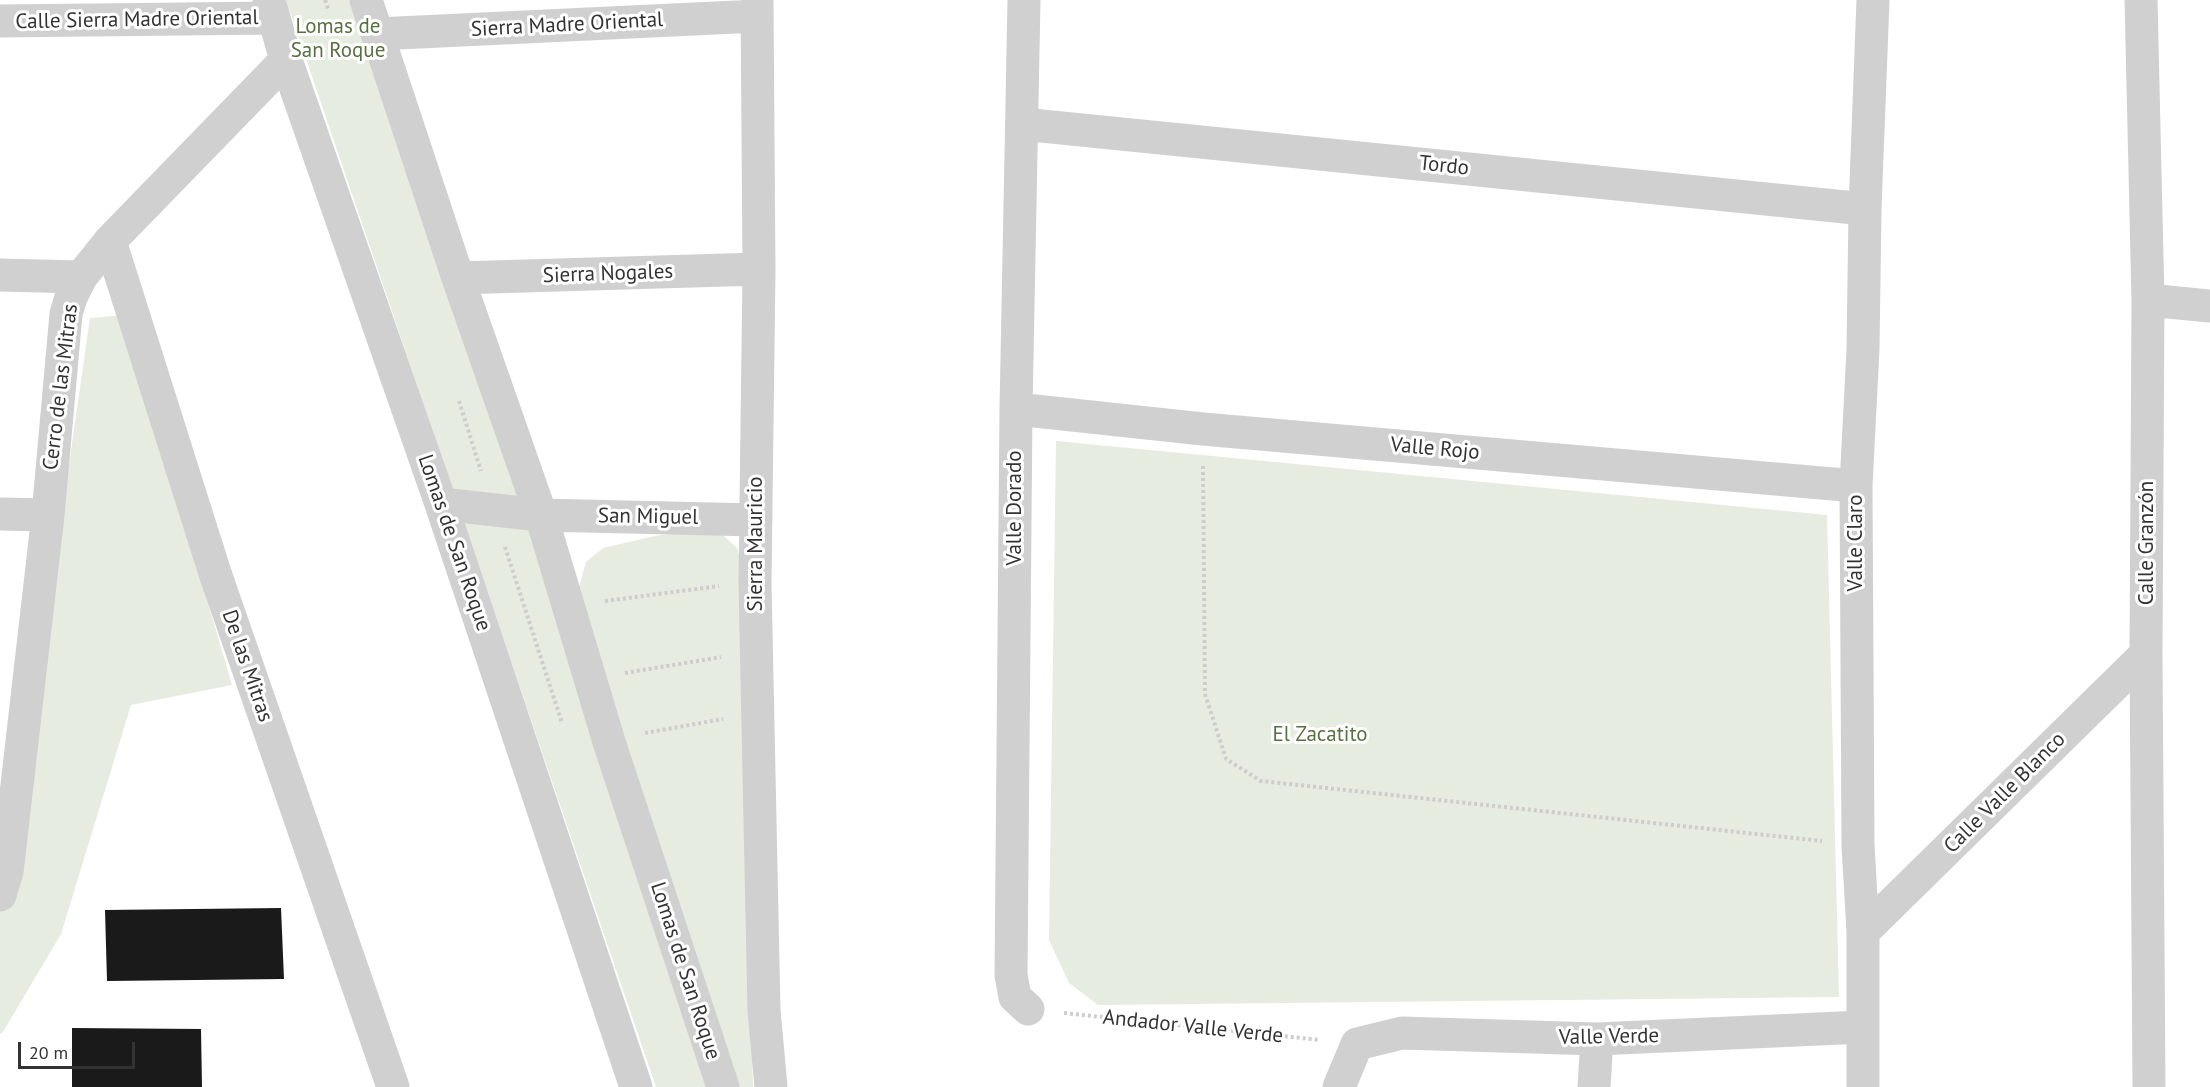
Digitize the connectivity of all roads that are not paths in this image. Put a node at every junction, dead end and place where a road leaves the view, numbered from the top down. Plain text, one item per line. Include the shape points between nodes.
1 (366, 0) edge
2 (1024, 0) edge
3 (1873, 0) edge
4 (2141, 0) edge
5 (757, 8) edge
6 (271, 9) edge
7 (0, 21) edge
8 (377, 34) junction
9 (286, 60) junction
10 (1022, 124) junction
11 (1865, 209) junction
12 (110, 241) junction
13 (759, 269) junction
14 (0, 275) edge
15 (81, 276) junction
16 (458, 278) junction
17 (2148, 300) junction
18 (2210, 306) edge
19 (1016, 409) junction
20 (1856, 486) junction
21 (441, 504) junction
22 (0, 514) edge
23 (48, 514) junction
24 (541, 515) junction
25 (756, 520) junction
26 (2146, 654) junction
27 (9, 760) edge
28 (3, 884) edge
29 (1863, 932) junction
30 (1028, 1009) road end
31 (1863, 1027) junction
32 (1597, 1039) junction
33 (393, 1087) edge
34 (636, 1087) edge
35 (723, 1087) edge
36 (771, 1087) edge
37 (1339, 1087) edge
38 (1594, 1087) edge
39 (1863, 1087) edge
40 (2149, 1087) edge

1 - 8 street, Lomas de San Roque
2 - 10 street, Valle Dorado
3 - 11 street, Valle Claro
4 - 17 street, Calle Granzón
5 - 8 street, Sierra Madre Oriental
5 - 13 street, Sierra Mauricio
6 - 7 street, Calle Sierra Madre Oriental
6 - 9 street, Lomas de San Roque
8 - 16 street, Lomas de San Roque
9 - 12 street, Cerro de las Mitras
9 - 21 street, Lomas de San Roque
10 - 11 street, Tordo
10 - 19 street, Valle Dorado
11 - 20 street, Valle Claro
12 - 15 street, Cerro de las Mitras
12 - 33 street, De las Mitras via 215,573
13 - 16 street, Sierra Nogales
13 - 25 street, Sierra Mauricio
14 - 15 street
15 - 23 street, Cerro de las Mitras via 66,314
16 - 24 street, Lomas de San Roque
17 - 18 street
17 - 26 street, Calle Granzón
19 - 20 street, Valle Rojo
19 - 30 street, Valle Dorado via 1011,975 1015,997
20 - 29 street, Valle Claro via 1858,844
21 - 24 street, San Miguel
21 - 34 street, Lomas de San Roque
22 - 23 street
23 - 27 street, Cerro de las Mitras
24 - 25 street, San Miguel
24 - 35 street, Lomas de San Roque via 610,745
25 - 36 street, Sierra Mauricio via 764,1010
26 - 29 street, Calle Valle Blanco
26 - 40 street, Calle Granzón
27 - 28 street, Cerro de las Mitras
29 - 31 street, Valle Claro
31 - 32 street, Valle Verde
31 - 39 street, Valle Claro
32 - 37 street, Valle Verde via 1402,1034 1357,1044
32 - 38 street

